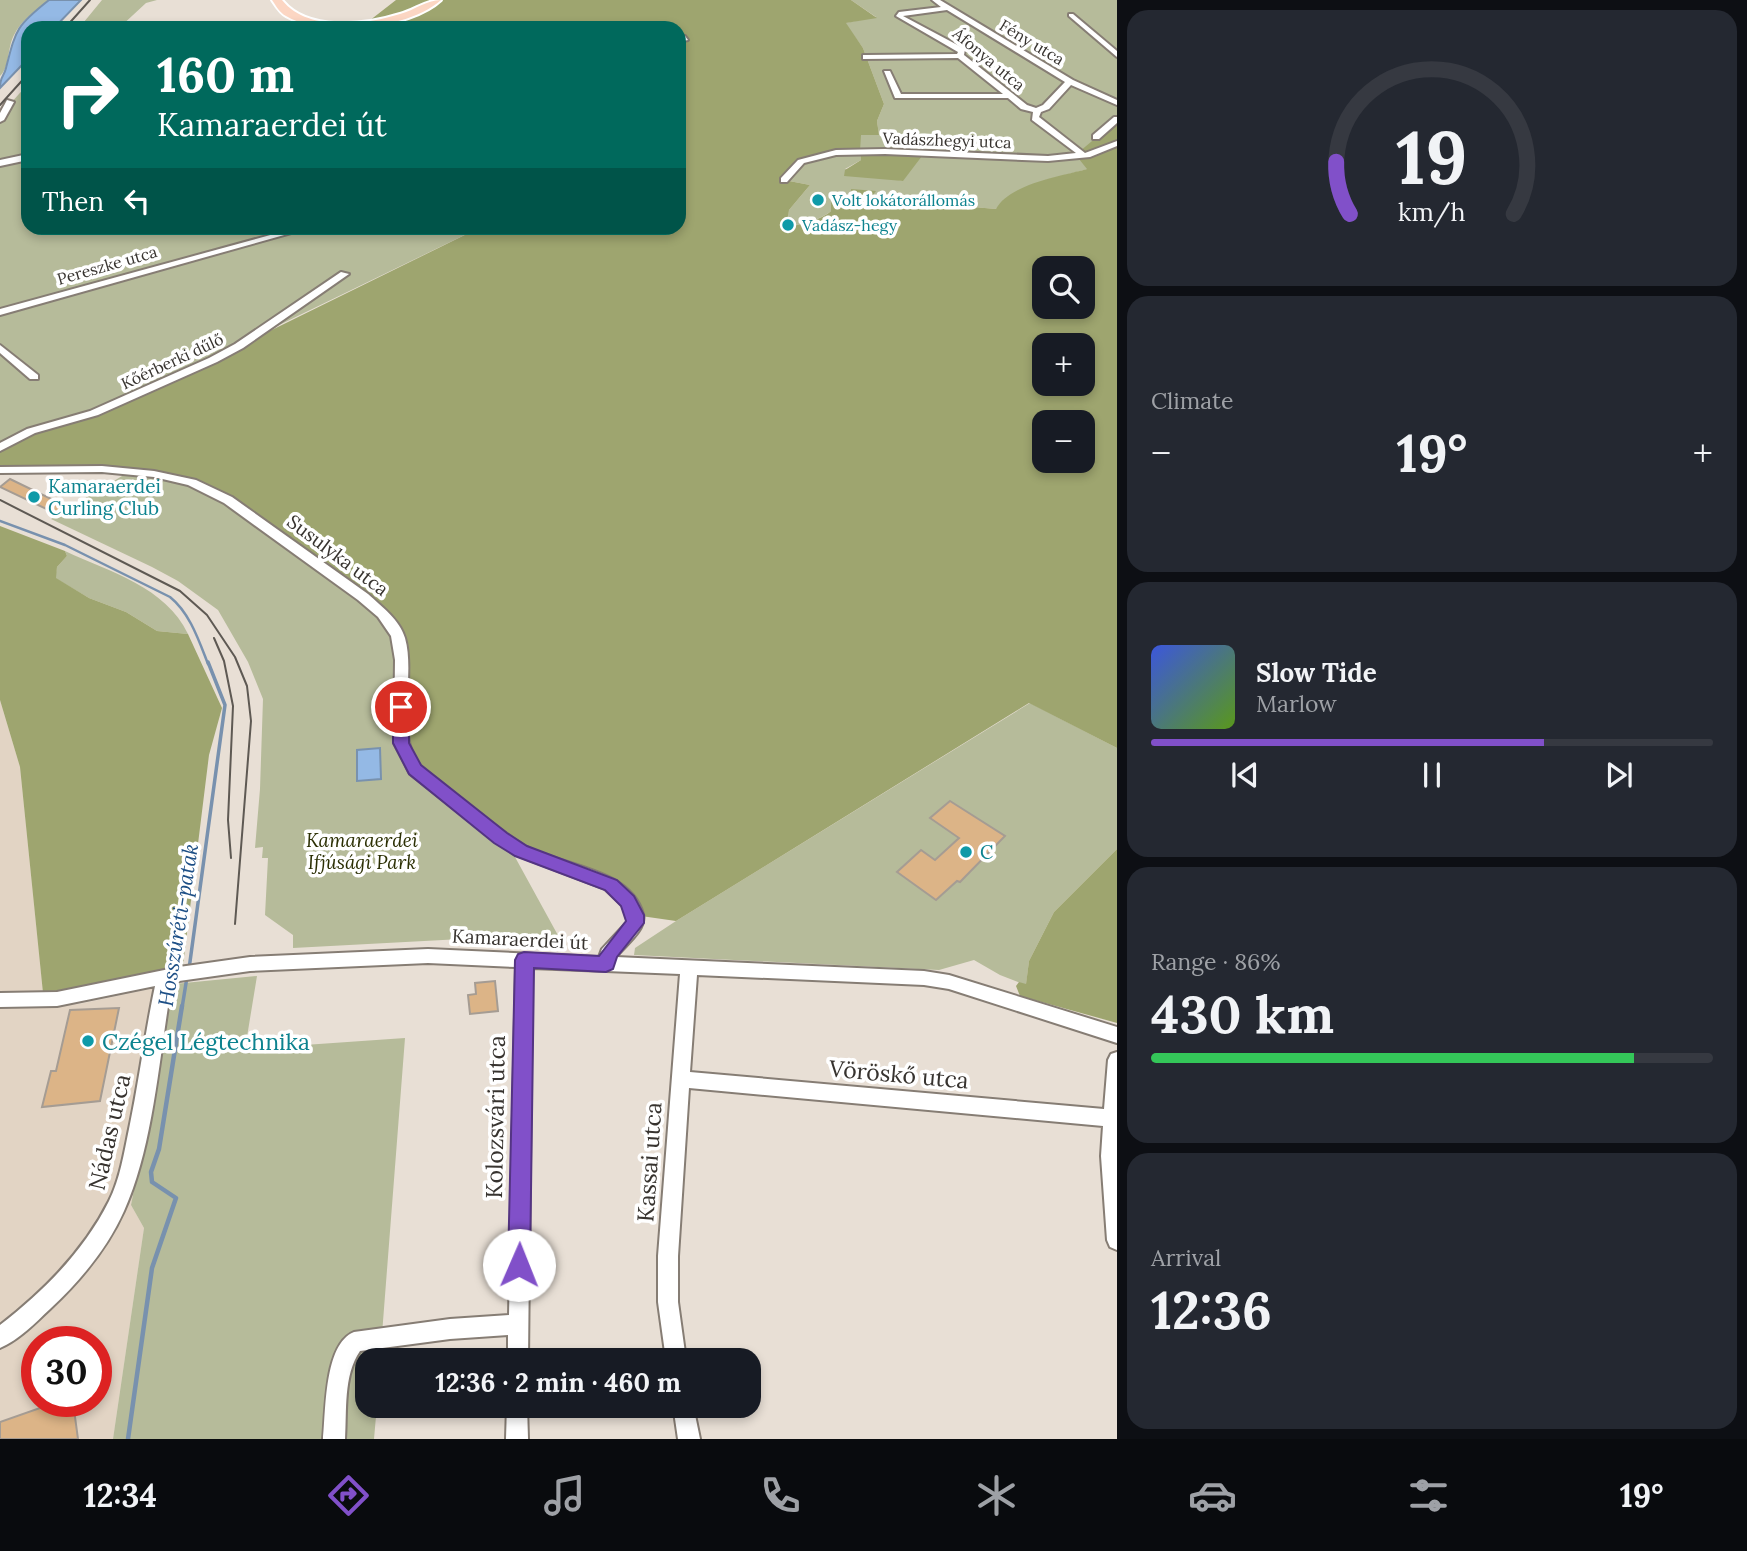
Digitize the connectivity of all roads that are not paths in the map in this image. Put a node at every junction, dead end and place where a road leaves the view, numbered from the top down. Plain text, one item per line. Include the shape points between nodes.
1 (278, 0) edge
2 (436, 0) edge
3 (935, 0) edge
4 (947, 8) junction
5 (1071, 15) dead end
6 (314, 21) edge
7 (379, 21) edge
8 (1117, 55) edge
9 (960, 56) junction
10 (866, 57) dead end
11 (887, 73) dead end
12 (1070, 82) junction
13 (1011, 96) junction
14 (10, 102) dead end
15 (1117, 103) edge
16 (1037, 111) junction
17 (1117, 119) edge
18 (0, 120) edge
19 (1096, 136) dead end
20 (1117, 143) edge
21 (1083, 155) junction
22 (21, 159) edge
23 (0, 163) edge
24 (784, 180) dead end
25 (279, 235) edge
26 (344, 274) dead end
27 (0, 312) edge
28 (0, 348) edge
29 (34, 377) dead end
30 (0, 448) edge
31 (0, 470) edge
32 (524, 960) junction
33 (606, 964) junction
34 (689, 968) junction
35 (172, 975) junction
36 (0, 1000) edge
37 (1117, 1035) edge
38 (1117, 1060) edge
39 (682, 1079) junction
40 (1112, 1118) junction
41 (1117, 1240) edge
42 (518, 1324) junction
43 (0, 1338) edge
44 (518, 1348) edge
45 (674, 1348) edge
46 (517, 1418) edge
47 (685, 1418) edge
48 (334, 1439) edge
49 (517, 1439) edge
50 (689, 1439) edge

1 - 6 main road via 283,10
2 - 7 main road via 408,16
3 - 4 street, Fény utca
4 - 9 street, Áfonya utca via 899,16 962,51
4 - 12 street, Fény utca
5 - 8 street
9 - 10 street
9 - 13 street, Áfonya utca
11 - 13 street via 898,96
12 - 15 street, Fény utca
12 - 16 street
13 - 16 street, Áfonya utca
14 - 18 street
16 - 21 street, Áfonya utca via 1035,118
17 - 19 street
20 - 21 street, Vadászhegyi utca via 1106,151
21 - 24 street, Vadászhegyi utca via 848,152 798,163
22 - 23 street
25 - 27 street, Pereszke utca
26 - 30 street, Kőérberki dűlő via 214,360 149,391 31,431
28 - 29 street
31 - 33 street, Susulyka utca via 102,469 192,482 228,500 363,597 383,614 398,636 401,743 415,770 521,851 611,885 628,901 635,923 608,954
32 - 33 street, Kamaraerdei út
32 - 35 street, Kamaraerdei út via 366,958 258,963
32 - 42 street, Kolozsvári utca
33 - 34 street, Kamaraerdei út
34 - 37 street, Kamaraerdei út via 939,980
34 - 39 street, Kassai utca
35 - 36 street, Kamaraerdei út via 57,999
35 - 43 street, Nádas utca via 134,1149 117,1205 67,1280
38 - 40 street
39 - 40 street, Vöröskő utca
39 - 45 street, Kassai utca via 668,1256
40 - 41 street via 1110,1156
42 - 44 street, Kolozsvári utca
42 - 48 street via 354,1342 345,1351 342,1364
46 - 49 street
47 - 50 street

